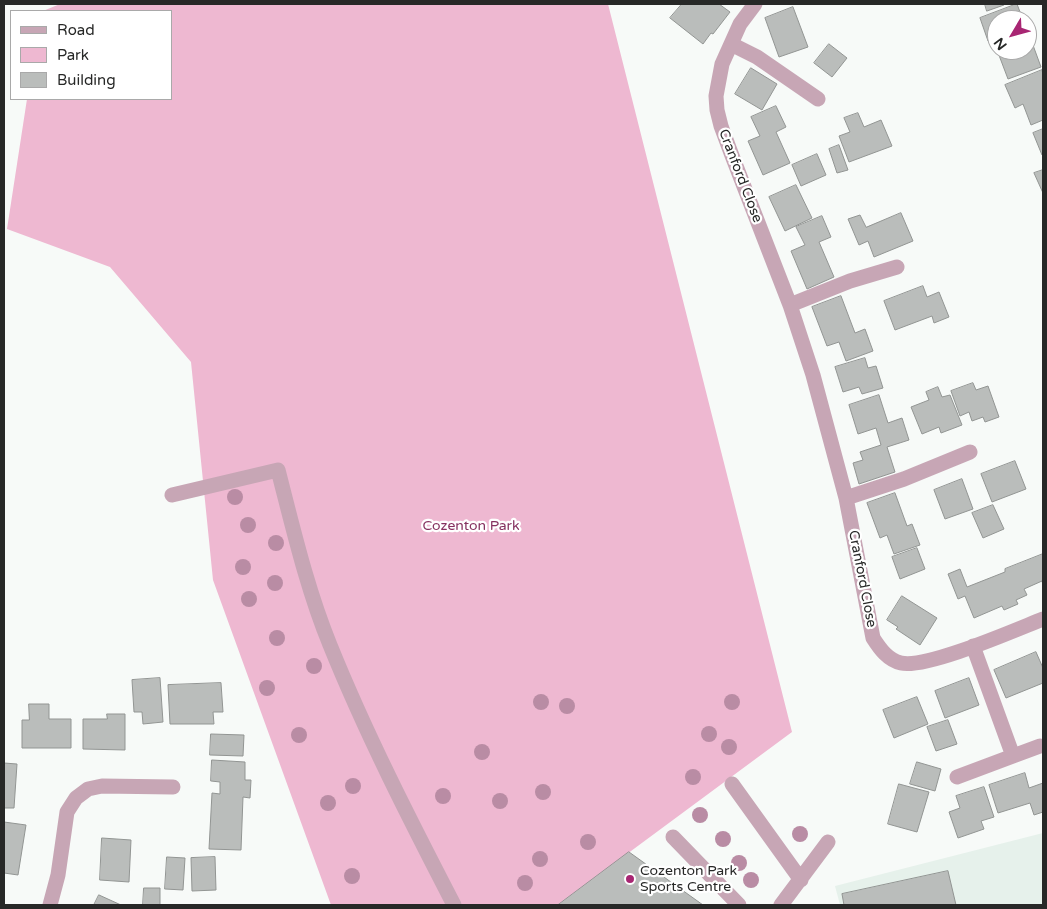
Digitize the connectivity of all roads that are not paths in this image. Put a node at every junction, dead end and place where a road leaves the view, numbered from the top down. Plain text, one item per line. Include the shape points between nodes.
1 (756, 4) edge
2 (731, 44) junction
3 (818, 100) dead end
4 (897, 267) dead end
5 (790, 305) junction
6 (970, 452) dead end
7 (172, 495) dead end
8 (846, 498) junction
9 (1043, 619) edge
10 (973, 646) junction
11 (1040, 746) dead end
12 (1013, 756) junction
13 (957, 777) dead end
14 (732, 784) dead end
15 (173, 787) dead end
16 (673, 837) dead end
17 (828, 842) dead end
18 (801, 880) junction
19 (50, 905) edge
20 (454, 905) edge
21 (739, 905) edge
22 (780, 905) edge

1 - 2 street, Cranford Close via 740,24
2 - 3 street via 757,57
2 - 5 street, Cranford Close via 716,96 721,126
4 - 5 street via 850,281
5 - 8 street, Cranford Close
6 - 8 street
7 - 20 street via 278,470 304,570 329,644 404,808
8 - 10 street, Cranford Close via 868,619 880,649 891,659 915,664
9 - 10 street, Cranford Close
10 - 12 street
11 - 12 street
12 - 13 street
14 - 18 street
15 - 19 street via 102,786 88,789 76,798 65,821 58,875
16 - 21 street
17 - 18 street
18 - 22 street

